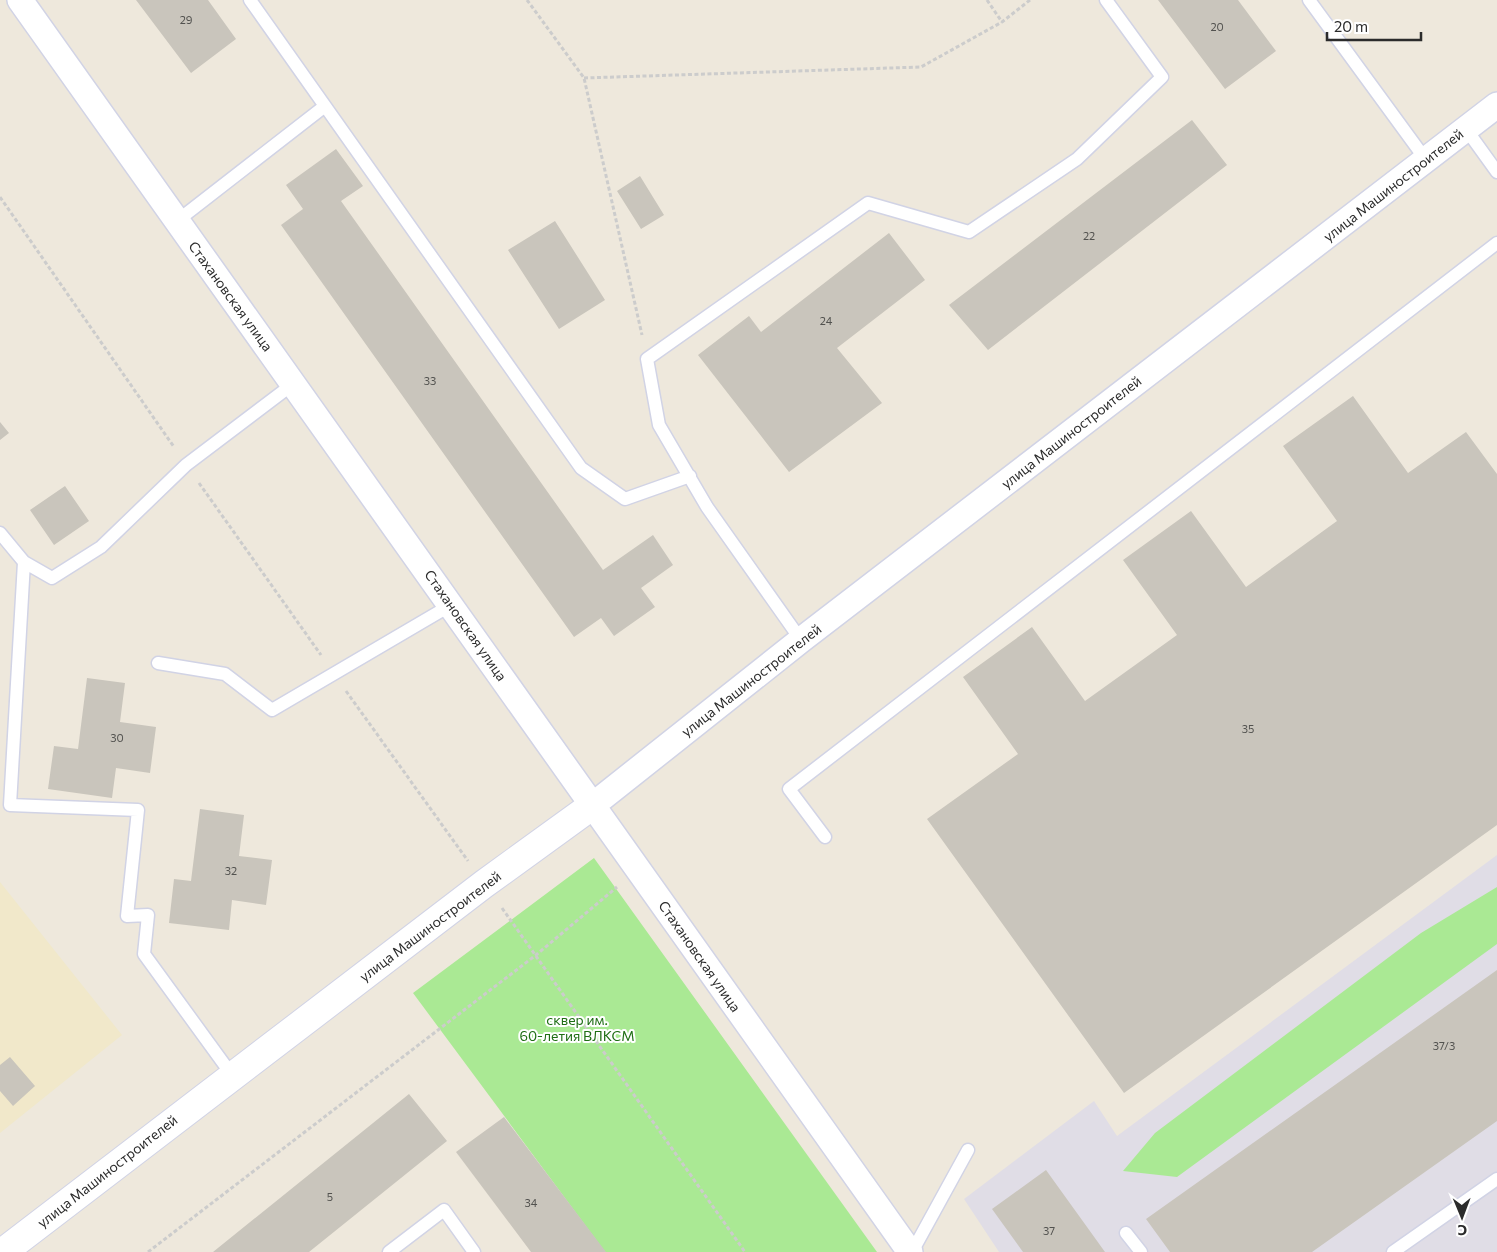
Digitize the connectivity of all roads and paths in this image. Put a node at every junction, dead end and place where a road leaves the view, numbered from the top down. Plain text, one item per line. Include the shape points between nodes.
1 (20, 0) edge
2 (250, 0) edge
3 (527, 0) edge
4 (987, 0) edge
5 (1030, 0) edge
6 (1106, 0) edge
7 (1309, 0) edge
8 (1002, 22) junction
9 (584, 78) junction
10 (1497, 105) edge
11 (325, 106) junction
12 (1466, 129) junction
13 (1426, 160) junction
14 (1497, 172) edge
15 (0, 197) edge
16 (177, 221) junction
17 (1497, 243) edge
18 (647, 359) junction
19 (294, 384) junction
20 (186, 465) junction
21 (690, 476) junction
22 (0, 533) edge
23 (24, 562) junction
24 (451, 605) junction
25 (801, 640) junction
26 (158, 664) dead end
27 (334, 673) junction
28 (594, 805) junction
29 (825, 837) dead end
30 (639, 869) junction
31 (484, 884) junction
32 (536, 954) junction
33 (232, 1075) junction
34 (968, 1150) dead end
35 (1497, 1179) edge
36 (1126, 1232) dead end
37 (3, 1252) edge
38 (148, 1252) edge
39 (389, 1252) edge
40 (474, 1252) edge
41 (745, 1252) edge
42 (911, 1252) edge
43 (1141, 1252) edge
44 (1393, 1252) edge

1 - 16 street, Стахановская улица
2 - 11 lane
3 - 9 path
4 - 8 path
5 - 8 path
6 - 18 lane via 1162,77 1078,159 968,232 868,203
7 - 13 lane
8 - 9 path via 921,67
9 - 18 path
10 - 12 street, улица Машиностроителей
11 - 16 lane
11 - 21 lane via 581,468 625,499
12 - 13 street, улица Машиностроителей
12 - 14 lane
13 - 25 street, улица Машиностроителей
15 - 20 path
16 - 19 street, Стахановская улица
17 - 29 lane via 789,788
18 - 21 lane via 659,425
19 - 20 lane
19 - 24 street, Стахановская улица
20 - 23 lane via 101,547 52,578
20 - 27 path
21 - 25 lane
22 - 23 lane
23 - 33 lane via 10,805 138,810 127,916 148,916 144,954
24 - 27 lane
24 - 28 street, Стахановская улица
25 - 28 street, улица Машиностроителей
26 - 27 lane via 225,674 272,710
27 - 31 path
28 - 30 street, Стахановская улица
28 - 31 street, улица Машиностроителей
30 - 32 path
30 - 42 street, Стахановская улица
31 - 32 path
31 - 33 street, улица Машиностроителей
32 - 38 path
32 - 41 path
33 - 37 street, улица Машиностроителей
34 - 42 lane
35 - 44 lane
36 - 43 lane
39 - 40 lane via 444,1210

